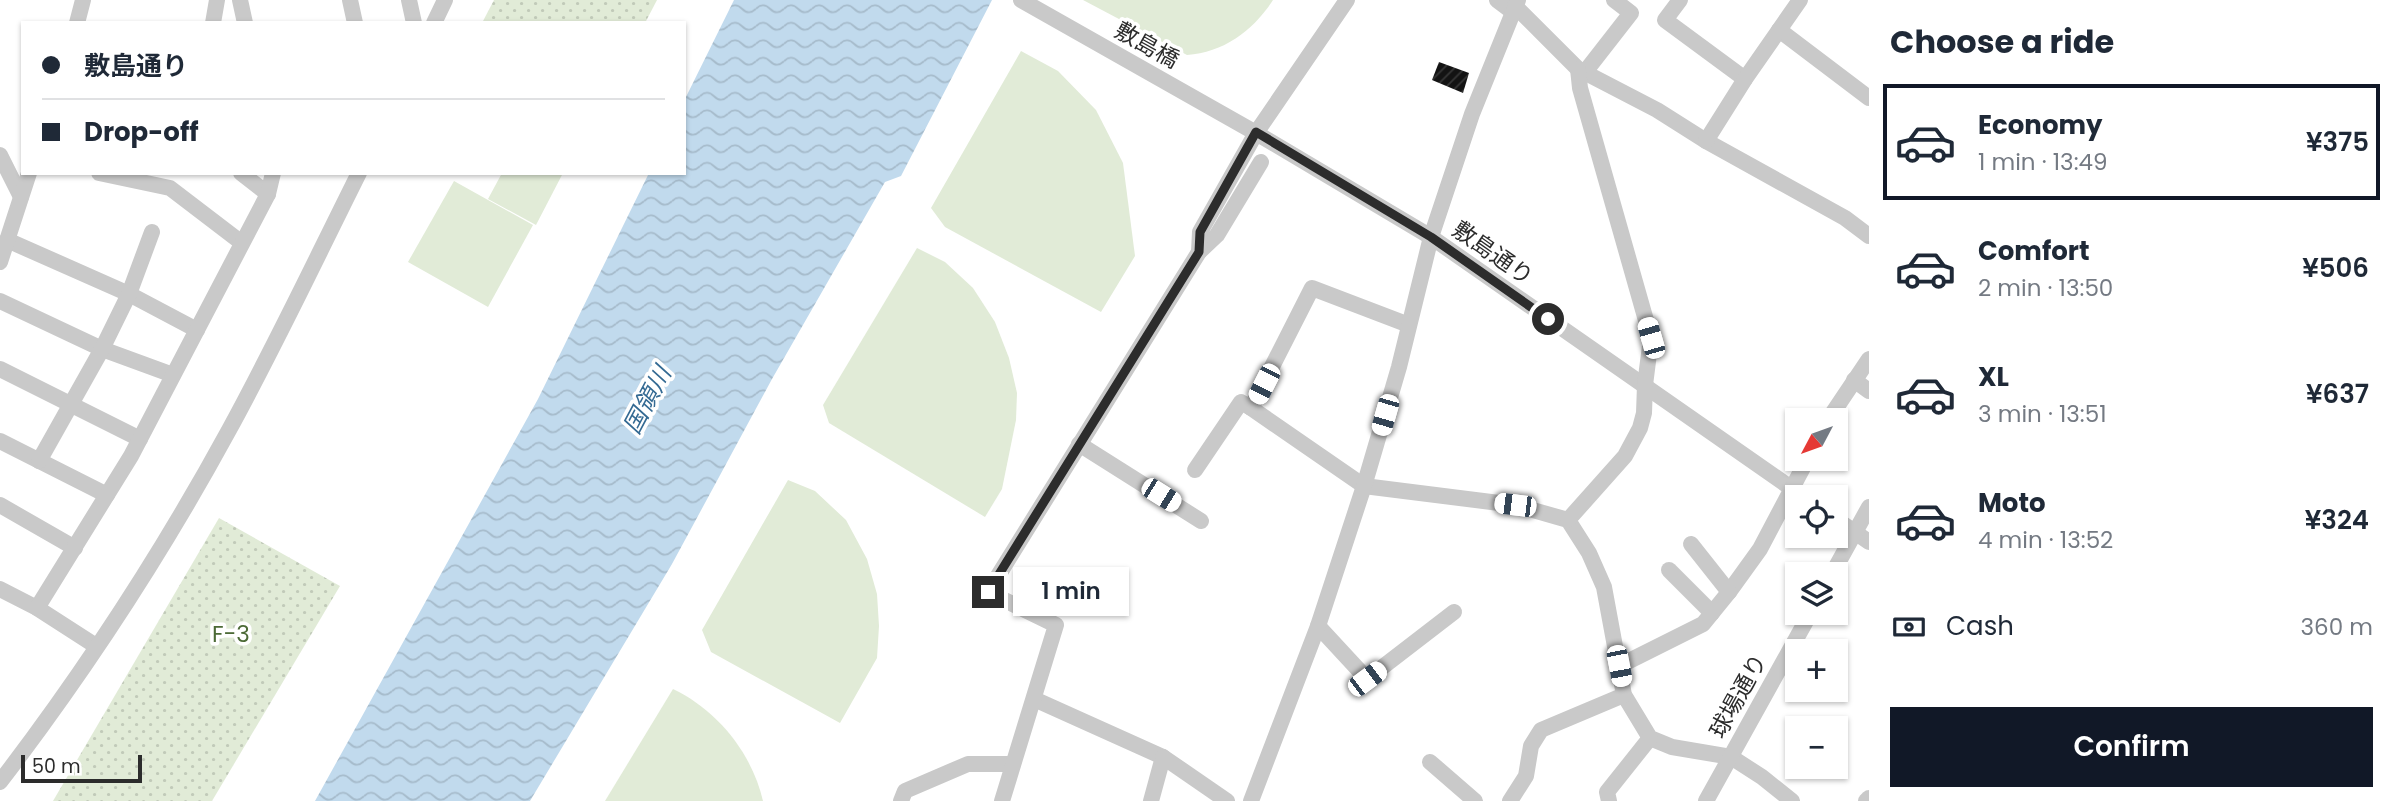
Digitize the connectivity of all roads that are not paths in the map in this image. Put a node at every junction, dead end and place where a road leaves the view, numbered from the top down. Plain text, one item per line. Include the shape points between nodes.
1 (83, 0) edge
2 (218, 0) edge
3 (240, 0) edge
4 (350, 0) edge
5 (409, 0) edge
6 (445, 0) edge
7 (1021, 0) edge
8 (1347, 0) edge
9 (1497, 0) edge
10 (1614, 0) edge
11 (1680, 0) edge
12 (1800, 0) edge
13 (1515, 6) edge
14 (78, 21) edge
15 (213, 21) edge
16 (245, 21) edge
17 (355, 21) edge
18 (414, 21) edge
19 (435, 21) edge
20 (1779, 30) junction
21 (1581, 71) junction
22 (1745, 79) junction
23 (1869, 98) edge
24 (1254, 131) junction
25 (1706, 141) junction
26 (0, 155) edge
27 (1261, 162) dead end
28 (28, 175) edge
29 (117, 175) edge
30 (244, 175) edge
31 (273, 175) edge
32 (358, 175) edge
33 (172, 181) edge
34 (268, 194) junction
35 (21, 197) junction
36 (152, 232) dead end
37 (1869, 236) edge
38 (1431, 237) junction
39 (7, 240) junction
40 (242, 243) junction
41 (1199, 252) junction
42 (0, 262) edge
43 (129, 294) junction
44 (0, 301) edge
45 (1409, 325) junction
46 (197, 330) junction
47 (102, 349) junction
48 (1869, 359) edge
49 (0, 369) edge
50 (173, 375) junction
51 (1854, 380) junction
52 (1645, 385) junction
53 (1869, 390) edge
54 (70, 404) junction
55 (1251, 408) junction
56 (1836, 408) edge
57 (140, 439) junction
58 (0, 441) edge
59 (1079, 444) junction
60 (39, 461) junction
61 (1195, 470) dead end
62 (1787, 485) edge
63 (1364, 486) junction
64 (107, 495) junction
65 (0, 505) edge
66 (1869, 507) edge
67 (1785, 512) edge
68 (1568, 520) junction
69 (1202, 521) dead end
70 (1848, 527) edge
71 (1855, 532) junction
72 (1869, 542) edge
73 (1691, 544) dead end
74 (75, 548) junction
75 (1839, 562) edge
76 (1669, 569) dead end
77 (0, 589) edge
78 (1729, 592) junction
79 (37, 608) junction
80 (1454, 612) dead end
81 (1712, 613) junction
82 (1804, 625) edge
83 (1318, 626) junction
84 (96, 646) junction
85 (1619, 666) junction
86 (1624, 695) junction
87 (1034, 699) junction
88 (1650, 738) junction
89 (1163, 757) junction
90 (1731, 757) junction
91 (1430, 762) dead end
92 (1013, 764) junction
93 (0, 782) edge
94 (901, 801) edge
95 (1002, 801) edge
96 (1151, 801) edge
97 (1227, 801) edge
98 (1251, 801) edge
99 (1475, 801) edge
100 (1510, 801) edge
101 (1609, 801) edge
102 (1706, 801) edge
103 (1792, 801) edge

1 - 14 street
2 - 15 street
3 - 16 street
4 - 17 street
5 - 18 street
6 - 19 street
7 - 24 street, 敷島橋
8 - 24 street
9 - 13 street
10 - 21 street via 1630,13
11 - 22 street via 1665,20
12 - 20 street
13 - 21 street
13 - 38 street via 1472,114
20 - 22 street
20 - 23 street
21 - 25 street
21 - 52 street via 1580,88 1651,338
22 - 25 street
24 - 38 street, 敷島通り
24 - 41 street via 1200,232
25 - 37 street
26 - 35 street
27 - 41 street via 1217,235
28 - 35 street
29 - 33 street
30 - 34 street
31 - 34 street
32 - 84 street via 230,428
33 - 40 street
34 - 40 street
35 - 39 street
36 - 43 street
38 - 45 street
38 - 52 street, 敷島通り
39 - 42 street
39 - 43 street
40 - 46 street
41 - 59 street
43 - 46 street
43 - 47 street
44 - 47 street
45 - 55 street via 1312,288
45 - 63 street
46 - 50 street
47 - 50 street
47 - 54 street
48 - 51 street
49 - 54 street
50 - 57 street
51 - 53 street
51 - 56 street
52 - 62 street, 敷島通り
52 - 68 street via 1640,428 1625,456
54 - 57 street
54 - 60 street
55 - 61 street via 1241,402
55 - 63 street
57 - 64 street
58 - 60 street
59 - 69 street
59 - 87 street via 988,592 1056,625
60 - 64 street
63 - 68 street via 1515,505
63 - 83 street
64 - 74 street
65 - 74 street
66 - 71 street
67 - 78 street
68 - 85 street via 1604,587
70 - 71 street
71 - 72 street
71 - 75 street
73 - 78 street
74 - 79 street
76 - 81 street
77 - 79 street
78 - 81 street
79 - 84 street
80 - 83 street via 1367,679
81 - 85 street via 1703,624
82 - 90 street, 球場通り
83 - 98 street
84 - 93 street
85 - 86 street
86 - 88 street
86 - 100 street via 1541,730 1531,746 1526,776
87 - 89 street
87 - 92 street
88 - 90 street via 1672,747
88 - 101 street via 1606,792
89 - 96 street
89 - 97 street
90 - 102 street, 球場通り
90 - 103 street
91 - 99 street
92 - 94 street via 968,765 905,791
92 - 95 street

